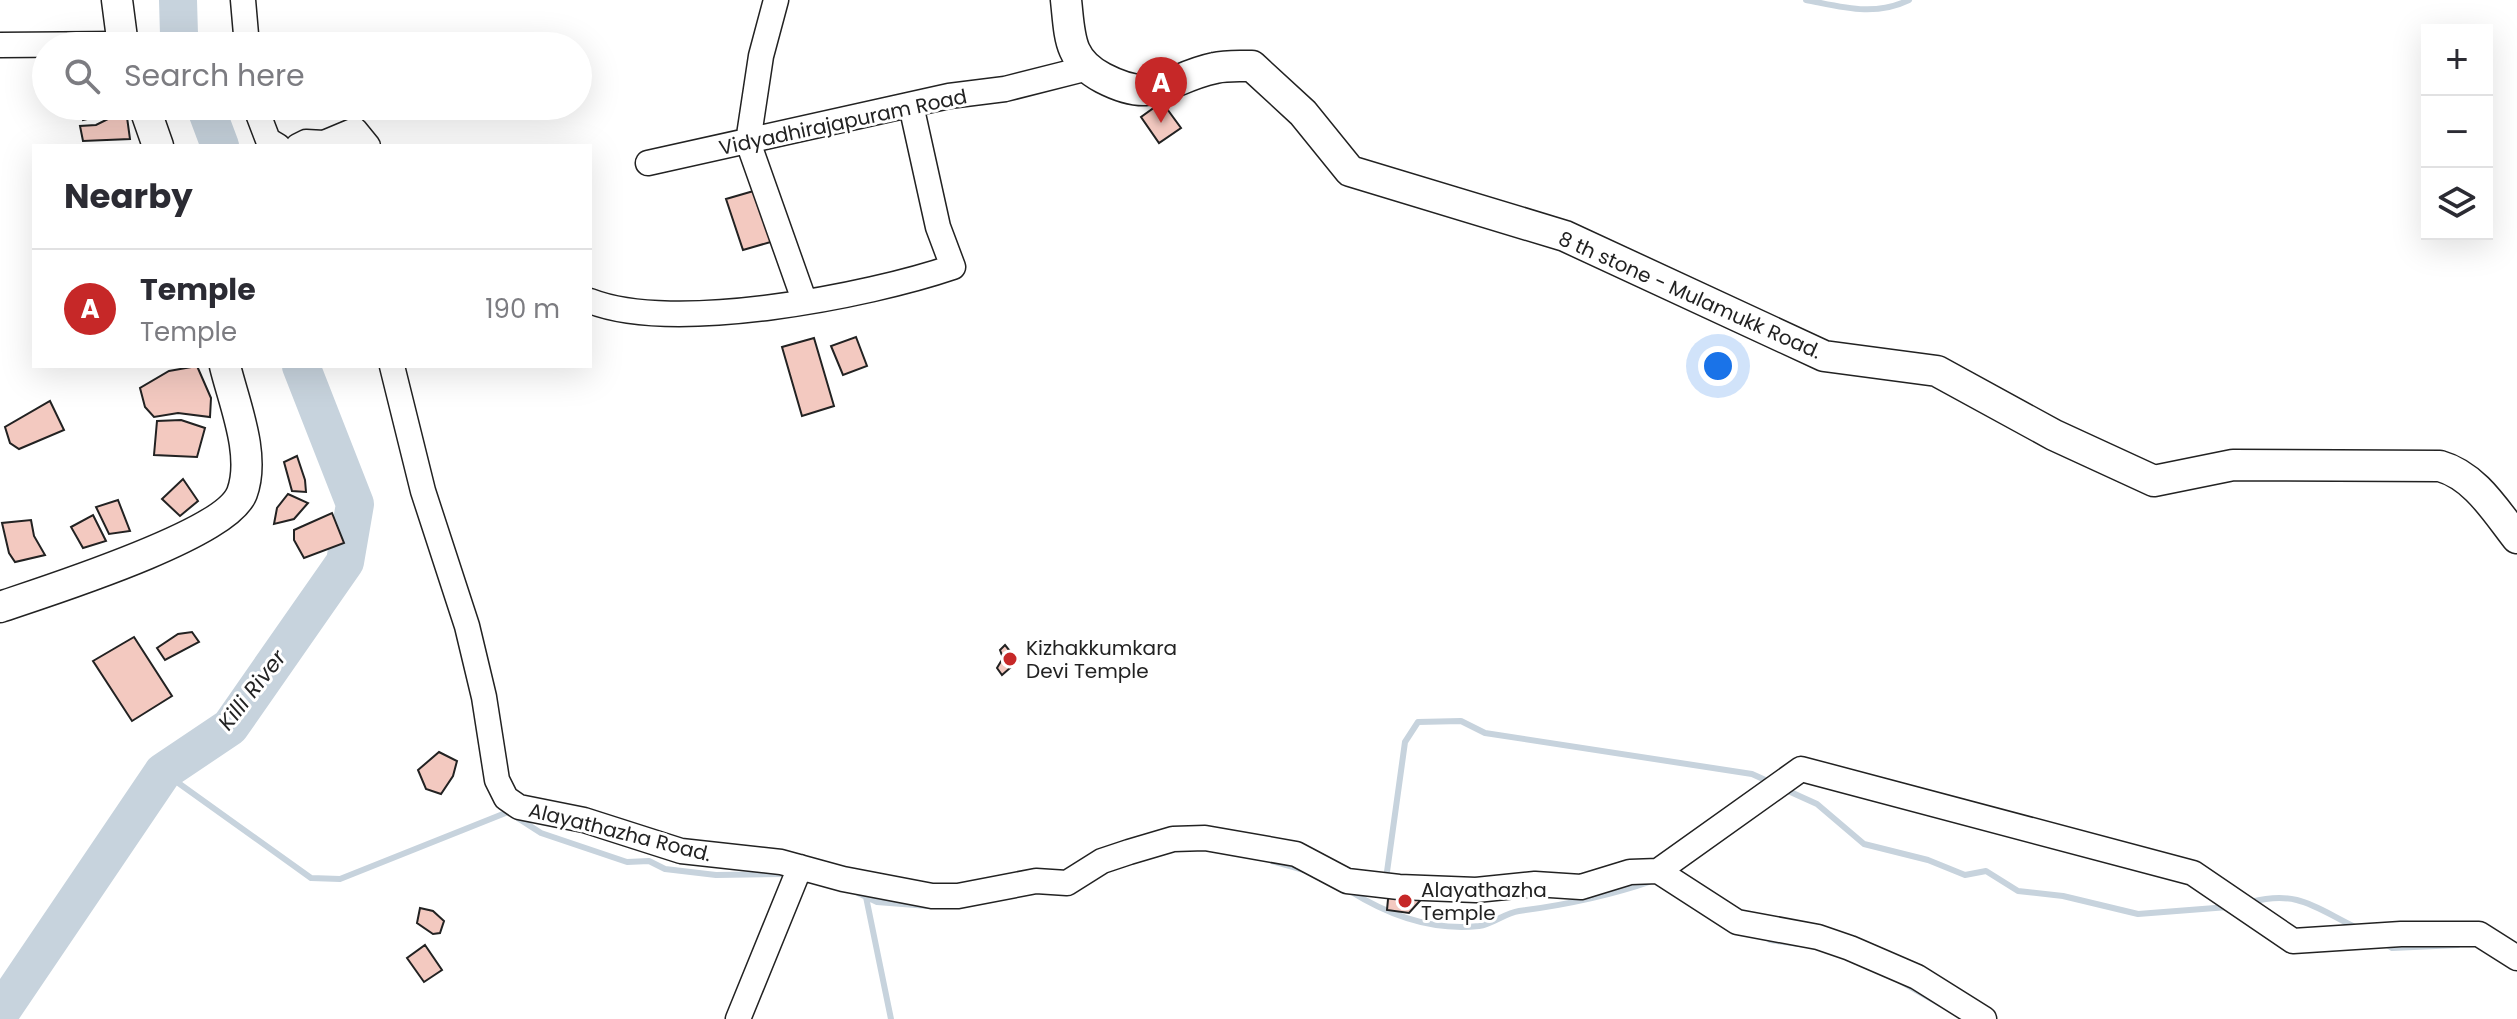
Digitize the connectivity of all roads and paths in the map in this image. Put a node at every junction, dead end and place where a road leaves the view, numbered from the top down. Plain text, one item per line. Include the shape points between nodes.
1 (117, 0) edge
2 (243, 0) edge
3 (776, 0) edge
4 (1066, 0) edge
5 (121, 32) edge
6 (246, 32) edge
7 (0, 45) edge
8 (32, 45) edge
9 (1084, 69) junction
10 (911, 105) junction
11 (149, 120) edge
12 (260, 120) edge
13 (748, 142) junction
14 (157, 144) edge
15 (275, 144) edge
16 (302, 144) edge
17 (366, 144) edge
18 (648, 163) dead end
19 (804, 300) junction
20 (592, 302) edge
21 (225, 368) edge
22 (392, 368) edge
23 (2517, 538) edge
24 (0, 607) edge
25 (800, 867) junction
26 (1658, 871) junction
27 (2517, 958) edge
28 (738, 1019) edge
29 (1984, 1019) edge

1 - 5 main road
2 - 6 street
3 - 13 street
4 - 9 main road via 1071,44
7 - 8 street
9 - 10 street, Vidyadhirajapuram Road
9 - 23 main road, 8 th stone - Mulamukk Road. via 1128,91 1167,87 1216,67 1252,66 1303,113 1350,171 1565,236 1824,356 1937,371 2054,435 2154,481 2233,465 2440,466 2458,471 2477,487
10 - 13 street, Vidyadhirajapuram Road
10 - 19 street via 938,227 953,267 895,285
11 - 14 main road
12 - 15 street
13 - 18 street, Vidyadhirajapuram Road
13 - 19 street
16 - 17 street via 324,143 355,130
19 - 20 street via 721,312 645,315
21 - 24 main road via 245,450 243,491 233,507 157,549
22 - 25 street, Alayathazha Road. via 423,491 467,626 497,780 506,798 519,807 584,820 681,851
25 - 26 street, Alayathazha Road. via 932,896 958,896 1004,885 1067,883 1102,861 1129,852 1173,839 1205,838 1296,854 1347,881 1386,885 1476,890 1535,884 1581,887 1630,872
25 - 28 street
26 - 27 street via 1801,769 2193,873 2293,941 2479,934
26 - 29 street via 1737,922 1850,948 1917,977

